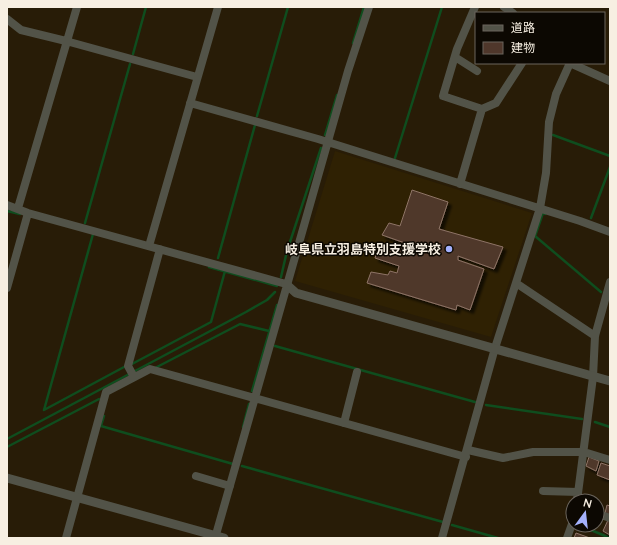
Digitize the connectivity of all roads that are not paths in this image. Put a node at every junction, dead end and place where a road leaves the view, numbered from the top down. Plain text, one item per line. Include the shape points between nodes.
1 (77, 7) edge
2 (218, 7) edge
3 (369, 7) edge
4 (475, 7) edge
5 (7, 19) edge
6 (66, 41) junction
7 (455, 57) junction
8 (521, 64) edge
9 (570, 64) edge
10 (572, 64) edge
11 (477, 71) dead end
12 (197, 77) junction
13 (610, 81) edge
14 (190, 103) junction
15 (482, 109) junction
16 (329, 143) junction
17 (460, 184) junction
18 (7, 205) edge
19 (18, 208) junction
20 (540, 208) junction
21 (28, 213) junction
22 (610, 232) edge
23 (149, 246) junction
24 (160, 249) junction
25 (610, 282) edge
26 (516, 283) junction
27 (286, 284) junction
28 (7, 288) edge
29 (595, 336) junction
30 (496, 348) junction
31 (358, 372) dead end
32 (132, 374) junction
33 (594, 377) junction
34 (610, 381) edge
35 (254, 399) junction
36 (344, 423) junction
37 (584, 452) junction
38 (467, 454) junction
39 (610, 460) edge
40 (196, 476) dead end
41 (7, 478) edge
42 (230, 486) junction
43 (544, 491) dead end
44 (578, 493) edge
45 (565, 495) edge
46 (77, 497) junction
47 (218, 537) edge
48 (66, 538) edge
49 (442, 538) edge

1 - 6 street
2 - 12 street
3 - 16 street via 348,71
4 - 7 street
5 - 6 street via 21,30
6 - 12 street
6 - 19 street
7 - 11 street
7 - 15 street via 443,96
8 - 15 street via 496,103
9 - 20 street via 556,94 549,122 546,173
10 - 13 street
12 - 14 street
14 - 16 street
14 - 23 street
15 - 17 street
16 - 17 street
16 - 27 street
17 - 20 street
18 - 19 street
19 - 21 street
20 - 22 street
20 - 26 street
21 - 23 street
21 - 28 street
23 - 24 street
24 - 27 street
24 - 32 street via 128,366
25 - 29 street
26 - 29 street
26 - 30 street
27 - 30 street via 296,293
27 - 35 street
29 - 33 street
30 - 33 street
30 - 38 street
31 - 36 street
32 - 35 street via 150,370
32 - 46 street via 106,392
33 - 34 street
33 - 37 street
35 - 36 street
35 - 42 street
36 - 38 street
37 - 38 street via 533,452 503,458
37 - 39 street
37 - 44 street
38 - 49 street
40 - 42 street
41 - 46 street
42 - 47 street
43 - 45 street
46 - 47 street
46 - 48 street

